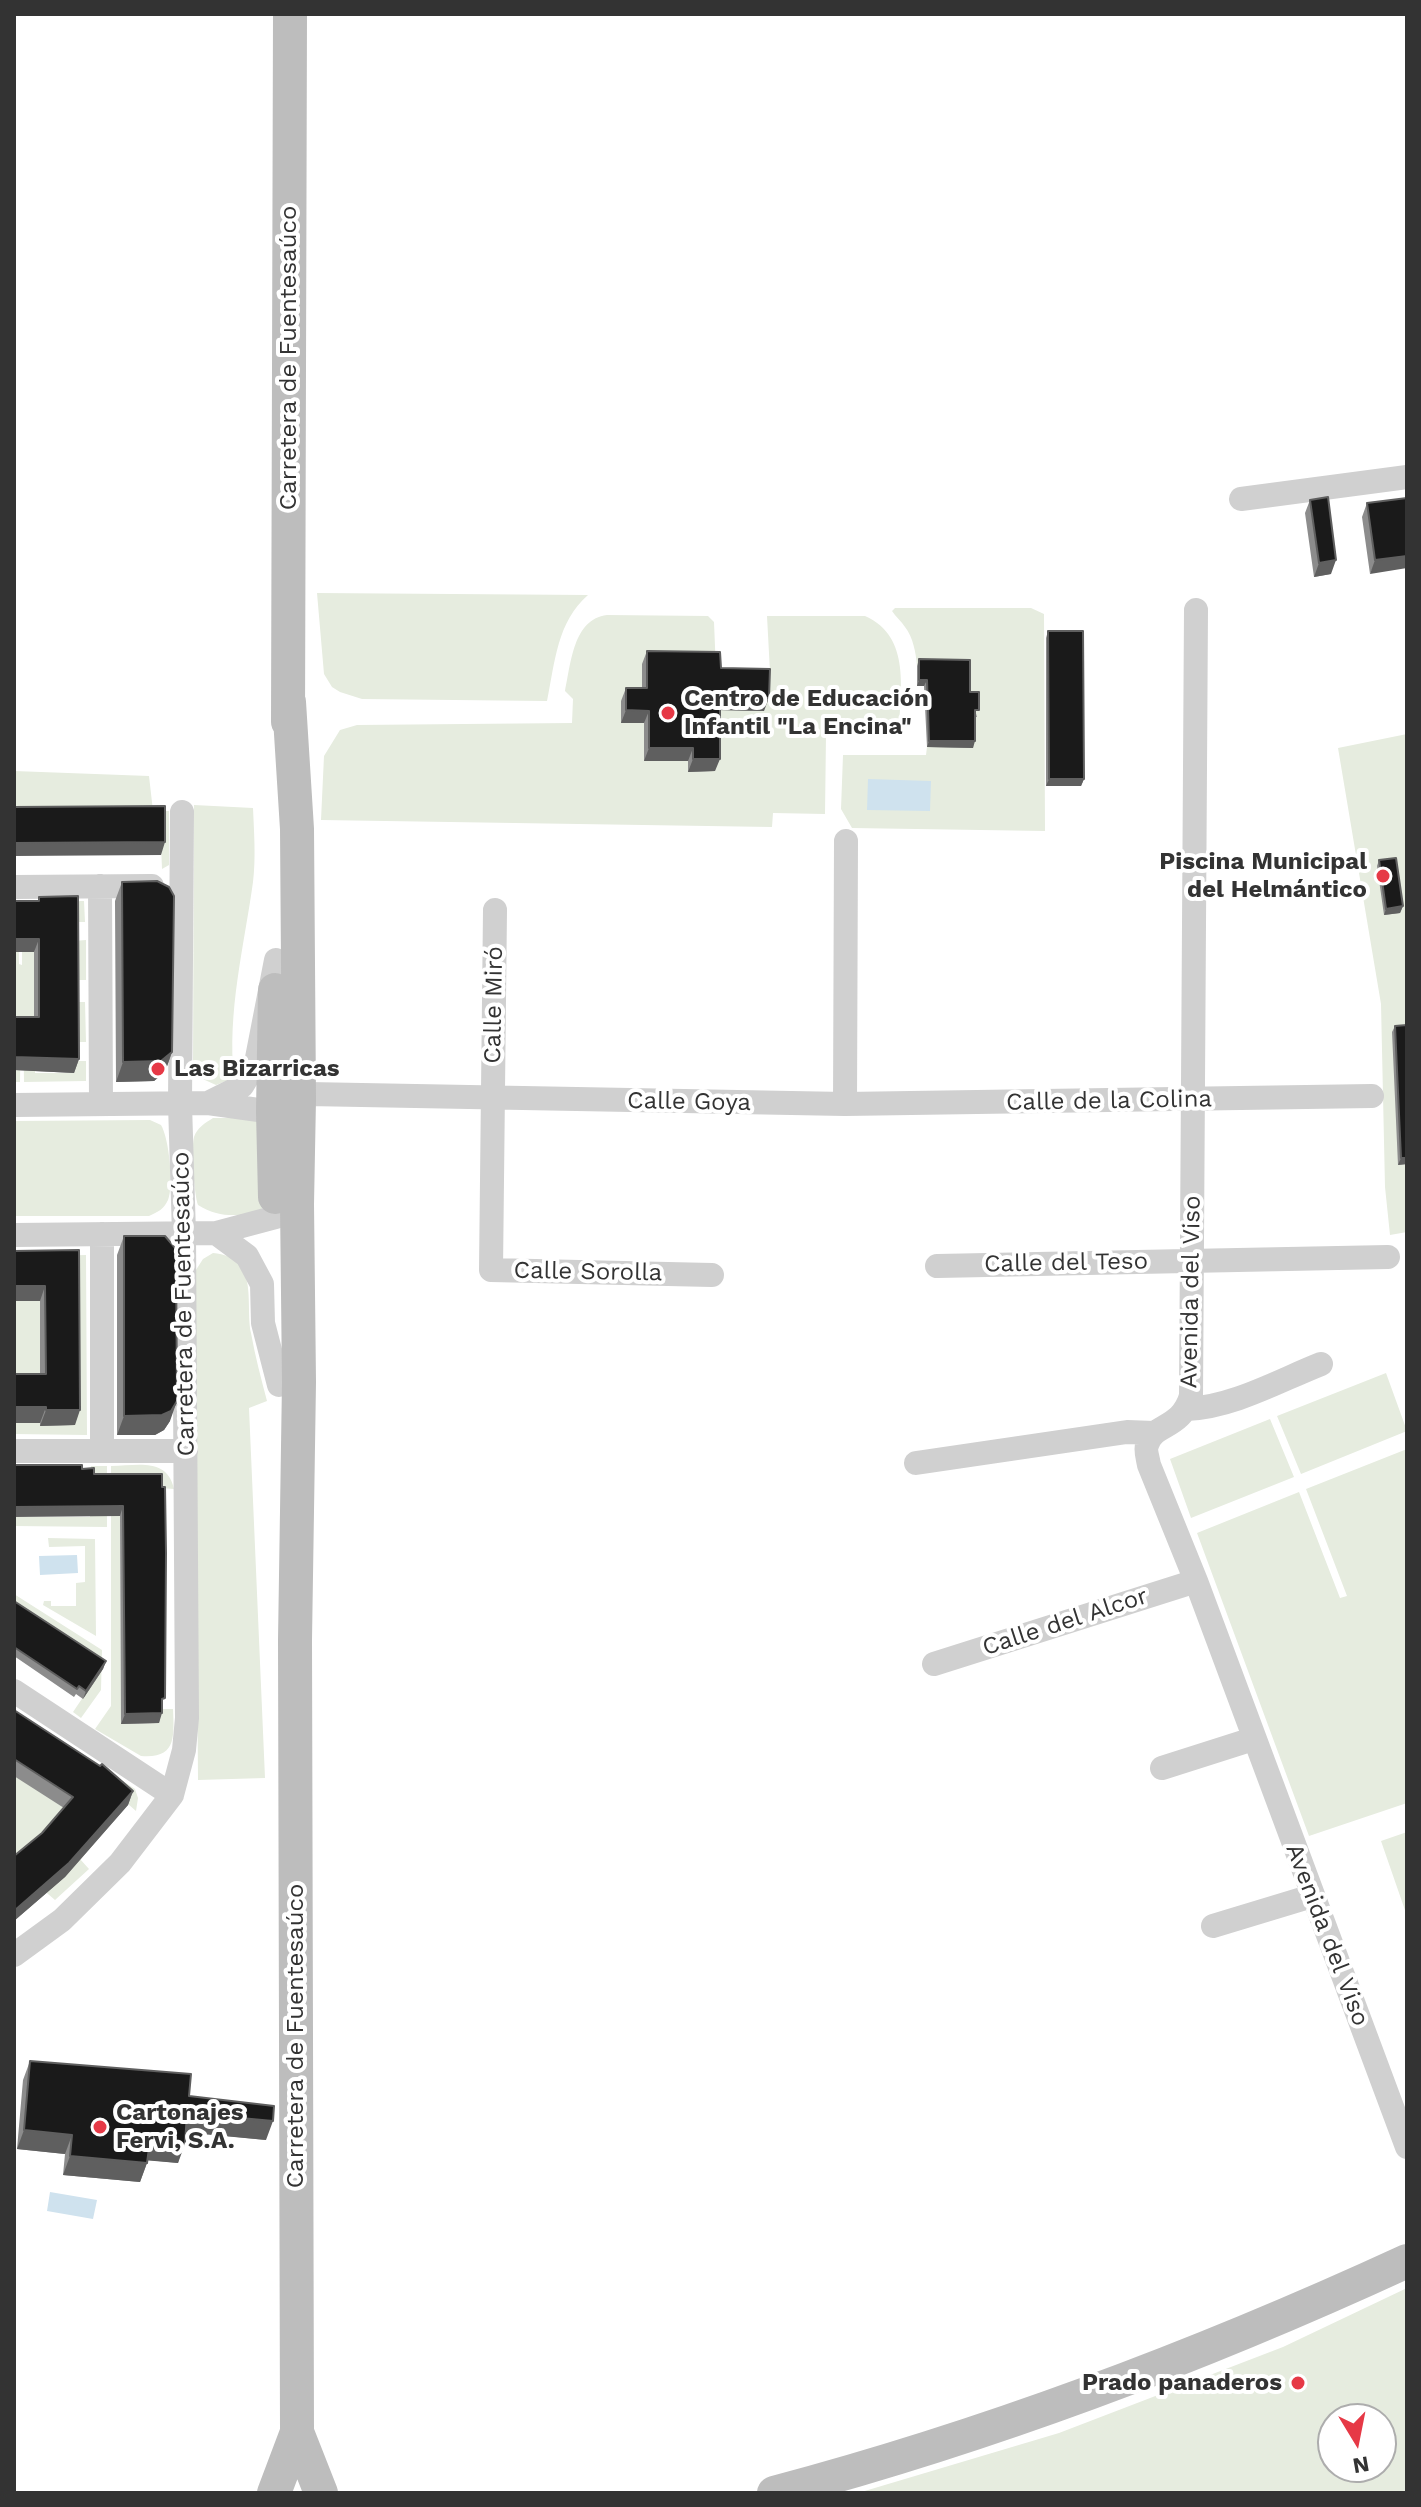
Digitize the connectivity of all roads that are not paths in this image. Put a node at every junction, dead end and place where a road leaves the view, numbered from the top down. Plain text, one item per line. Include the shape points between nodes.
1 (290, 14) edge
2 (1407, 477) edge
3 (1241, 499) dead end
4 (1196, 610) dead end
5 (289, 702) junction
6 (182, 812) dead end
7 (846, 841) dead end
8 (100, 886) junction
9 (182, 886) junction
10 (14, 887) edge
11 (495, 910) dead end
12 (276, 960) junction
13 (1372, 1096) dead end
14 (493, 1099) junction
15 (1193, 1100) junction
16 (208, 1103) junction
17 (101, 1104) junction
18 (180, 1104) junction
19 (845, 1104) junction
20 (14, 1105) edge
21 (286, 1105) junction
22 (286, 1210) junction
23 (216, 1233) junction
24 (102, 1234) junction
25 (184, 1234) junction
26 (14, 1235) edge
27 (1388, 1257) dead end
28 (1191, 1261) junction
29 (937, 1266) dead end
30 (712, 1275) dead end
31 (1321, 1364) dead end
32 (279, 1385) junction
33 (1187, 1409) junction
34 (1154, 1433) junction
35 (14, 1451) edge
36 (102, 1451) junction
37 (186, 1451) junction
38 (916, 1463) dead end
39 (1196, 1581) junction
40 (295, 1640) junction
41 (934, 1664) dead end
42 (14, 1691) edge
43 (1253, 1739) junction
44 (1162, 1768) dead end
45 (172, 1795) junction
46 (1312, 1896) junction
47 (1213, 1926) dead end
48 (14, 1955) edge
49 (1407, 2147) edge
50 (1407, 2261) edge
51 (297, 2432) junction
52 (274, 2493) edge
53 (321, 2493) edge
54 (774, 2493) edge

1 - 5 main road, Carretera de Fuentesaúco
2 - 3 street
4 - 15 street, Avenida del Viso
5 - 12 main road, Carretera de Fuentesaúco
5 - 21 main road, Carretera de Fuentesaúco via 297,829
6 - 9 street, Carretera de Fuentesaúco
7 - 19 street
8 - 9 street
8 - 10 street
8 - 17 street
9 - 18 street, Carretera de Fuentesaúco
11 - 14 street, Calle Miró
12 - 16 street via 256,1063 242,1086
12 - 21 main road, Carretera de Fuentesaúco via 275,1033
13 - 15 street, Calle de la Colina
14 - 19 street, Calle Goya
14 - 21 street, Calle Goya via 308,1094
14 - 30 street, Calle Sorolla via 491,1270
15 - 19 street, Calle de la Colina
15 - 28 street, Avenida del Viso
16 - 18 street, Calle Goya
16 - 21 street, Calle Goya
17 - 18 street, Calle Goya
17 - 20 street, Calle Goya
18 - 25 street, Carretera de Fuentesaúco
21 - 22 main road
22 - 23 street
22 - 32 main road, Carretera de Fuentesaúco
22 - 40 main road, Carretera de Fuentesaúco via 299,1306
23 - 25 street
23 - 32 street via 247,1256 262,1284 263,1323
24 - 25 street
24 - 26 street
24 - 36 street
25 - 37 street, Carretera de Fuentesaúco
27 - 28 street, Calle del Teso
28 - 29 street, Calle del Teso
28 - 33 street, Avenida del Viso
31 - 33 street via 1236,1399
32 - 40 main road, Carretera de Fuentesaúco
33 - 34 street, Avenida del Viso
34 - 38 street via 1127,1432
34 - 39 street, Avenida del Viso via 1146,1446 1149,1465
35 - 36 street
36 - 37 street
37 - 45 street, Carretera de Fuentesaúco via 187,1718
39 - 41 street, Calle del Alcor
39 - 43 street, Avenida del Viso
40 - 51 main road, Carretera de Fuentesaúco
42 - 45 street
43 - 44 street
43 - 46 street, Avenida del Viso
45 - 48 street via 120,1863 62,1920
46 - 47 street
46 - 49 street, Avenida del Viso
50 - 54 main road via 1087,2395
51 - 52 main road, Carretera de Fuentesaúco
51 - 53 main road, Carretera de Fuentesaúco

